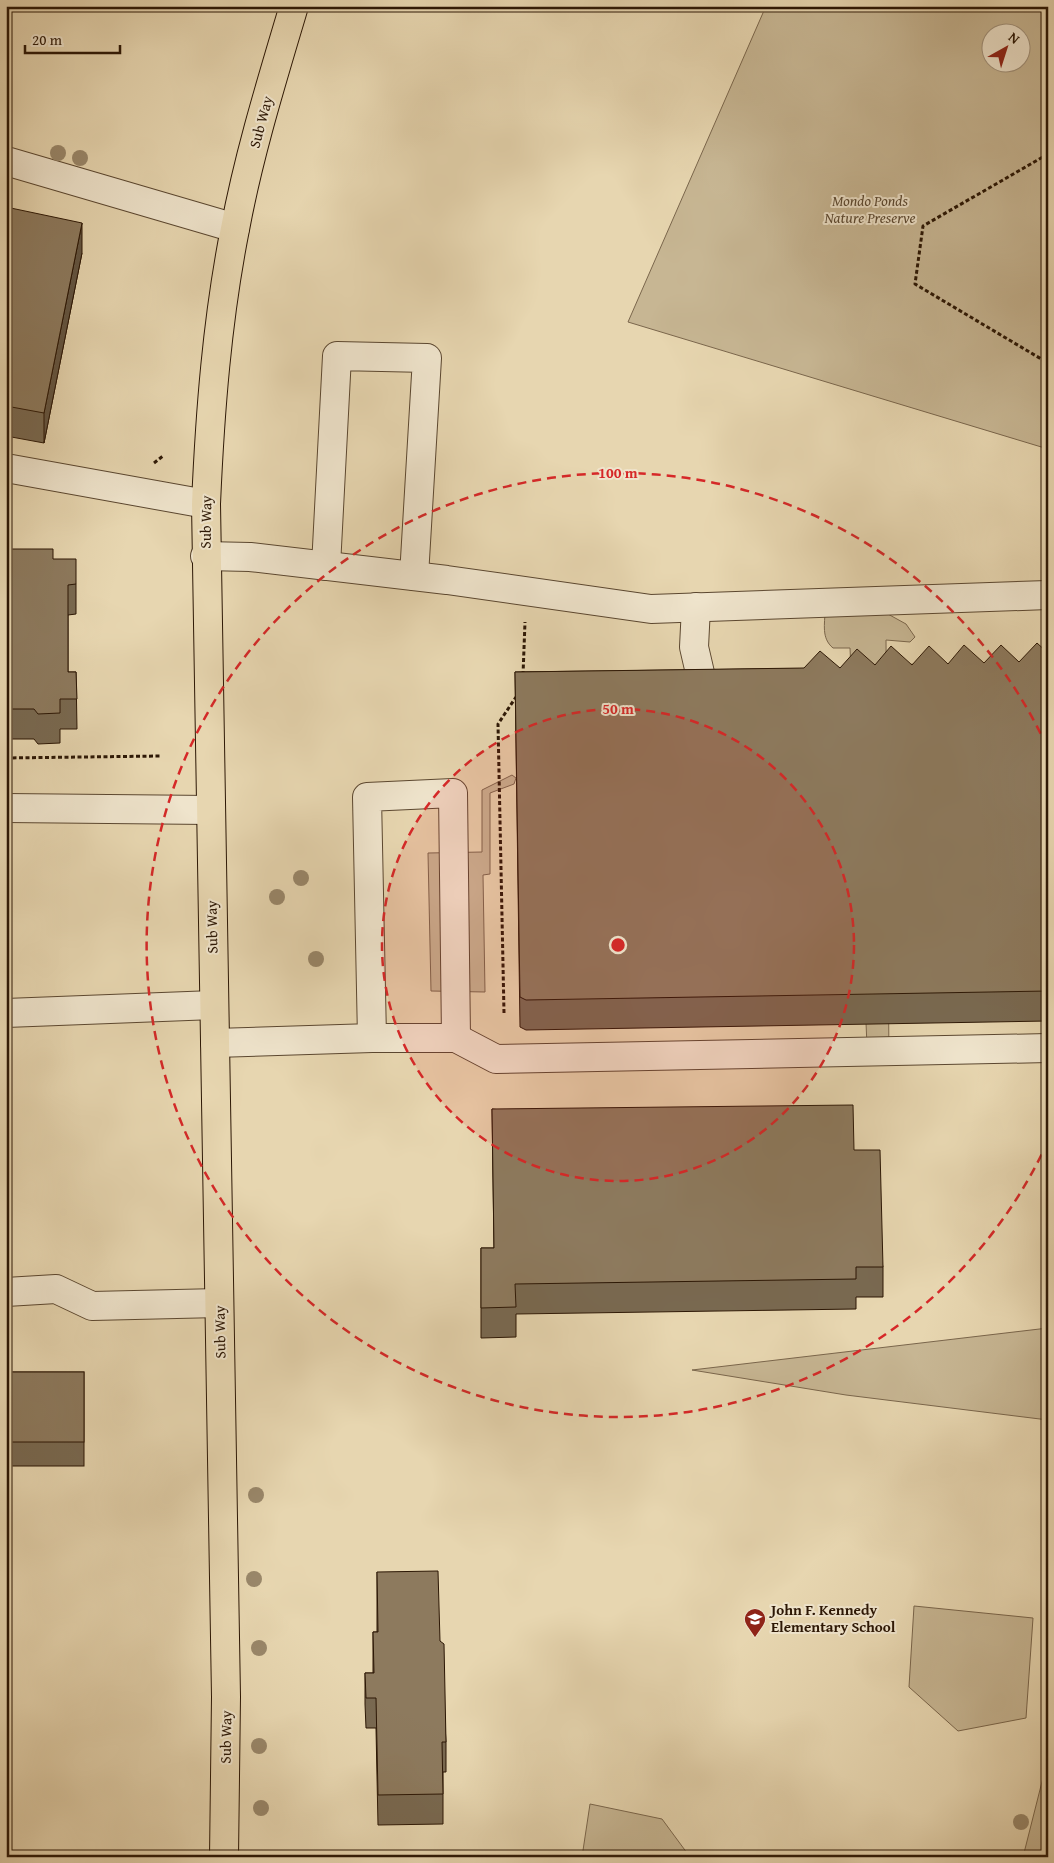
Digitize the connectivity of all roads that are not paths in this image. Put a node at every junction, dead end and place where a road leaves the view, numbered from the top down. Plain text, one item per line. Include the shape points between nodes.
1 (294, 6) edge
2 (6, 161) edge
3 (235, 228) junction
4 (6, 468) edge
5 (206, 504) junction
6 (206, 556) junction
7 (326, 566) junction
8 (414, 576) junction
9 (1048, 595) edge
10 (696, 607) junction
11 (706, 699) edge
12 (6, 808) edge
13 (210, 810) junction
14 (214, 1005) junction
15 (6, 1013) edge
16 (372, 1038) junction
17 (456, 1038) junction
18 (215, 1043) junction
19 (1048, 1048) edge
20 (6, 1292) edge
21 (219, 1303) junction
22 (224, 1857) edge

1 - 3 main road, Sub Way via 254,145
2 - 3 lane
3 - 5 main road, Sub Way via 219,327
4 - 5 lane
5 - 6 main road, Sub Way
6 - 7 lane via 250,557
6 - 13 main road, Sub Way
7 - 8 lane
7 - 8 lane via 337,356 427,358
8 - 10 lane via 651,609
9 - 10 lane
10 - 11 lane via 694,647
12 - 13 lane
13 - 14 main road, Sub Way
14 - 15 lane
14 - 18 main road, Sub Way
16 - 17 lane
16 - 17 lane via 368,797 453,793
16 - 18 lane
17 - 19 lane via 496,1059
18 - 21 main road, Sub Way
20 - 21 lane via 56,1289 92,1306
21 - 22 main road, Sub Way via 226,1697

